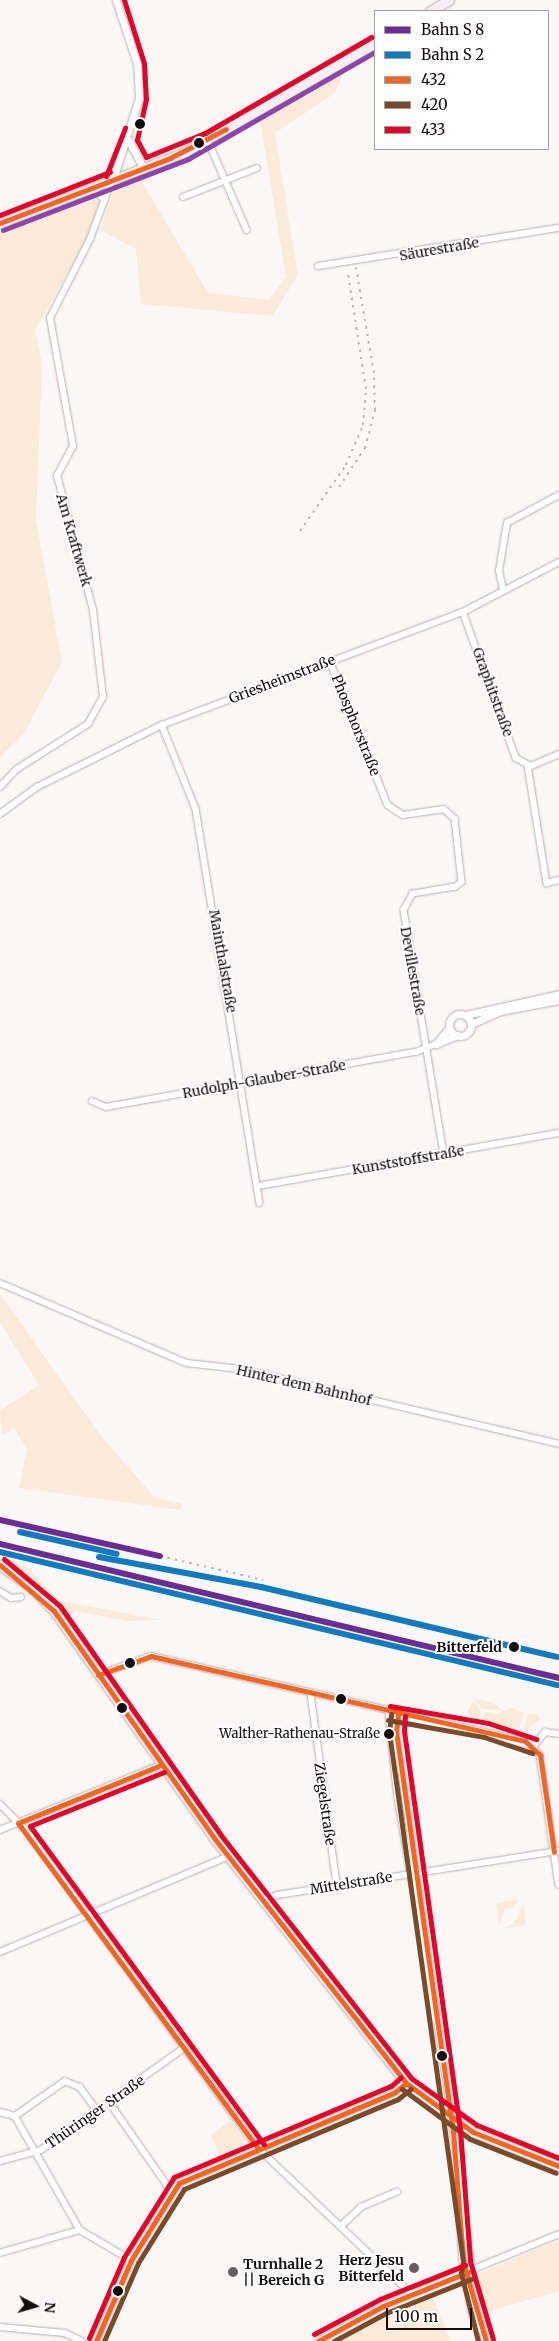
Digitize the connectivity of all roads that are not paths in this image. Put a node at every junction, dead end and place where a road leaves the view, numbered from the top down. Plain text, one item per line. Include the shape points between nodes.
1 (116, 0) edge
2 (449, 0) edge
3 (432, 10) edge
4 (374, 44) edge
5 (208, 140) junction
6 (129, 141) junction
7 (144, 168) junction
8 (257, 168) dead end
9 (113, 179) junction
10 (225, 181) junction
11 (92, 187) junction
12 (183, 197) dead end
13 (104, 200) junction
14 (0, 223) edge
15 (559, 228) edge
16 (247, 230) dead end
17 (318, 266) dead end
18 (559, 495) edge
19 (559, 562) edge
20 (503, 590) junction
21 (463, 612) junction
22 (330, 661) junction
23 (162, 725) junction
24 (559, 754) edge
25 (528, 766) junction
26 (0, 787) edge
27 (382, 790) joint
28 (0, 814) edge
29 (559, 880) edge
30 (559, 994) edge
31 (559, 1000) edge
32 (466, 1015) junction
33 (471, 1024) junction
34 (449, 1028) junction
35 (457, 1035) junction
36 (436, 1044) junction
37 (426, 1049) junction
38 (243, 1082) junction
39 (92, 1101) dead end
40 (559, 1133) edge
41 (444, 1153) junction
42 (258, 1186) junction
43 (260, 1203) dead end
44 (0, 1283) edge
45 (559, 1444) edge
46 (0, 1565) edge
47 (0, 1591) edge
48 (21, 1597) dead end
49 (98, 1675) junction
50 (311, 1694) junction
51 (389, 1712) junction
52 (398, 1714) junction
53 (559, 1734) edge
54 (534, 1746) junction
55 (161, 1765) junction
56 (0, 1804) edge
57 (18, 1823) junction
58 (0, 1830) edge
59 (557, 1852) edge
60 (229, 1856) junction
61 (413, 1872) junction
62 (337, 1885) junction
63 (559, 1885) edge
64 (264, 1901) junction
65 (87, 1916) junction
66 (0, 1952) edge
67 (184, 2048) junction
68 (406, 2083) junction
69 (110, 2102) junction
70 (97, 2110) junction
71 (0, 2112) edge
72 (14, 2116) junction
73 (451, 2119) junction
74 (34, 2148) junction
75 (258, 2148) junction
76 (0, 2162) edge
77 (559, 2166) edge
78 (172, 2192) junction
79 (398, 2192) dead end
80 (342, 2225) junction
81 (80, 2230) junction
82 (559, 2234) edge
83 (0, 2253) edge
84 (132, 2260) junction
85 (468, 2271) junction
86 (412, 2294) junction
87 (0, 2327) edge
88 (82, 2341) edge
89 (96, 2341) edge
90 (318, 2341) edge
91 (486, 2341) edge

1 - 6 street via 139,80
2 - 3 main road
4 - 5 main road
5 - 7 main road
5 - 10 street
6 - 7 street
6 - 9 street
7 - 9 main road
8 - 10 street
9 - 11 main road
9 - 13 street, Am Kraftwerk
10 - 12 street
10 - 16 street
11 - 13 street
11 - 14 main road
13 - 26 street, Am Kraftwerk via 50,318 73,446 57,476 93,610 103,697 88,724 17,769
15 - 17 street, Säurestraße
18 - 20 street via 506,523 499,570
19 - 20 street, Griesheimstraße
20 - 21 street, Griesheimstraße
21 - 22 street, Griesheimstraße
21 - 25 street, Graphitstraße via 516,758
22 - 23 street, Griesheimstraße
22 - 27 street, Phosphorstraße
23 - 28 street, Griesheimstraße via 37,787
23 - 38 street, Mainthalstraße via 196,809
24 - 25 street
25 - 29 street via 547,882
27 - 37 street, Devillestraße via 388,805 400,814 441,809 452,813 465,874 456,887 413,894 404,910
30 - 32 street, Rudolph-Glauber-Straße
31 - 33 street, Rudolph-Glauber-Straße via 500,1011
32 - 33 street
32 - 34 street, Rudolph-Glauber-Straße via 453,1016
33 - 35 street, Rudolph-Glauber-Straße via 466,1033
34 - 35 street
34 - 36 street, Rudolph-Glauber-Straße
35 - 36 street, Rudolph-Glauber-Straße
36 - 37 street, Rudolph-Glauber-Straße
37 - 38 street, Rudolph-Glauber-Straße
37 - 41 street
38 - 39 street, Rudolph-Glauber-Straße via 106,1107
38 - 42 street, Mainthalstraße
40 - 41 street, Kunststoffstraße
41 - 42 street, Kunststoffstraße
42 - 43 street, Mainthalstraße
44 - 45 street, Hinter dem Bahnhof via 187,1363 240,1369
46 - 49 main road via 42,1598
47 - 48 street via 11,1598
49 - 50 street via 151,1656
49 - 55 main road
50 - 51 street
50 - 62 street, Ziegelstraße
51 - 52 street
51 - 61 street
52 - 54 street via 486,1730
52 - 61 street via 396,1731
53 - 54 street via 545,1732
54 - 59 street via 541,1760
55 - 57 street
55 - 60 main road
56 - 57 street
57 - 58 street
57 - 65 street
59 - 61 street, Mittelstraße
59 - 63 street
60 - 64 main road
60 - 65 street
61 - 62 street, Mittelstraße
61 - 73 street
62 - 64 street, Mittelstraße
64 - 68 main road
65 - 66 street
65 - 67 street
67 - 69 street, Thüringer Straße
67 - 75 street
68 - 73 main road
68 - 75 street via 394,2092
69 - 70 street, Thüringer Straße
69 - 78 street
70 - 72 street via 80,2087 65,2080
70 - 74 street, Thüringer Straße via 42,2150
71 - 72 street
72 - 74 street
73 - 77 main road via 505,2148
73 - 85 street via 457,2167 455,2182
74 - 76 street, Thüringer Straße
74 - 81 street
75 - 78 street via 179,2182
75 - 80 street
78 - 84 street
79 - 80 street via 361,2207
80 - 86 street
81 - 83 street
81 - 84 street
82 - 85 street
84 - 89 street
85 - 86 street
85 - 91 street via 473,2316
86 - 90 street
87 - 88 street via 57,2332

